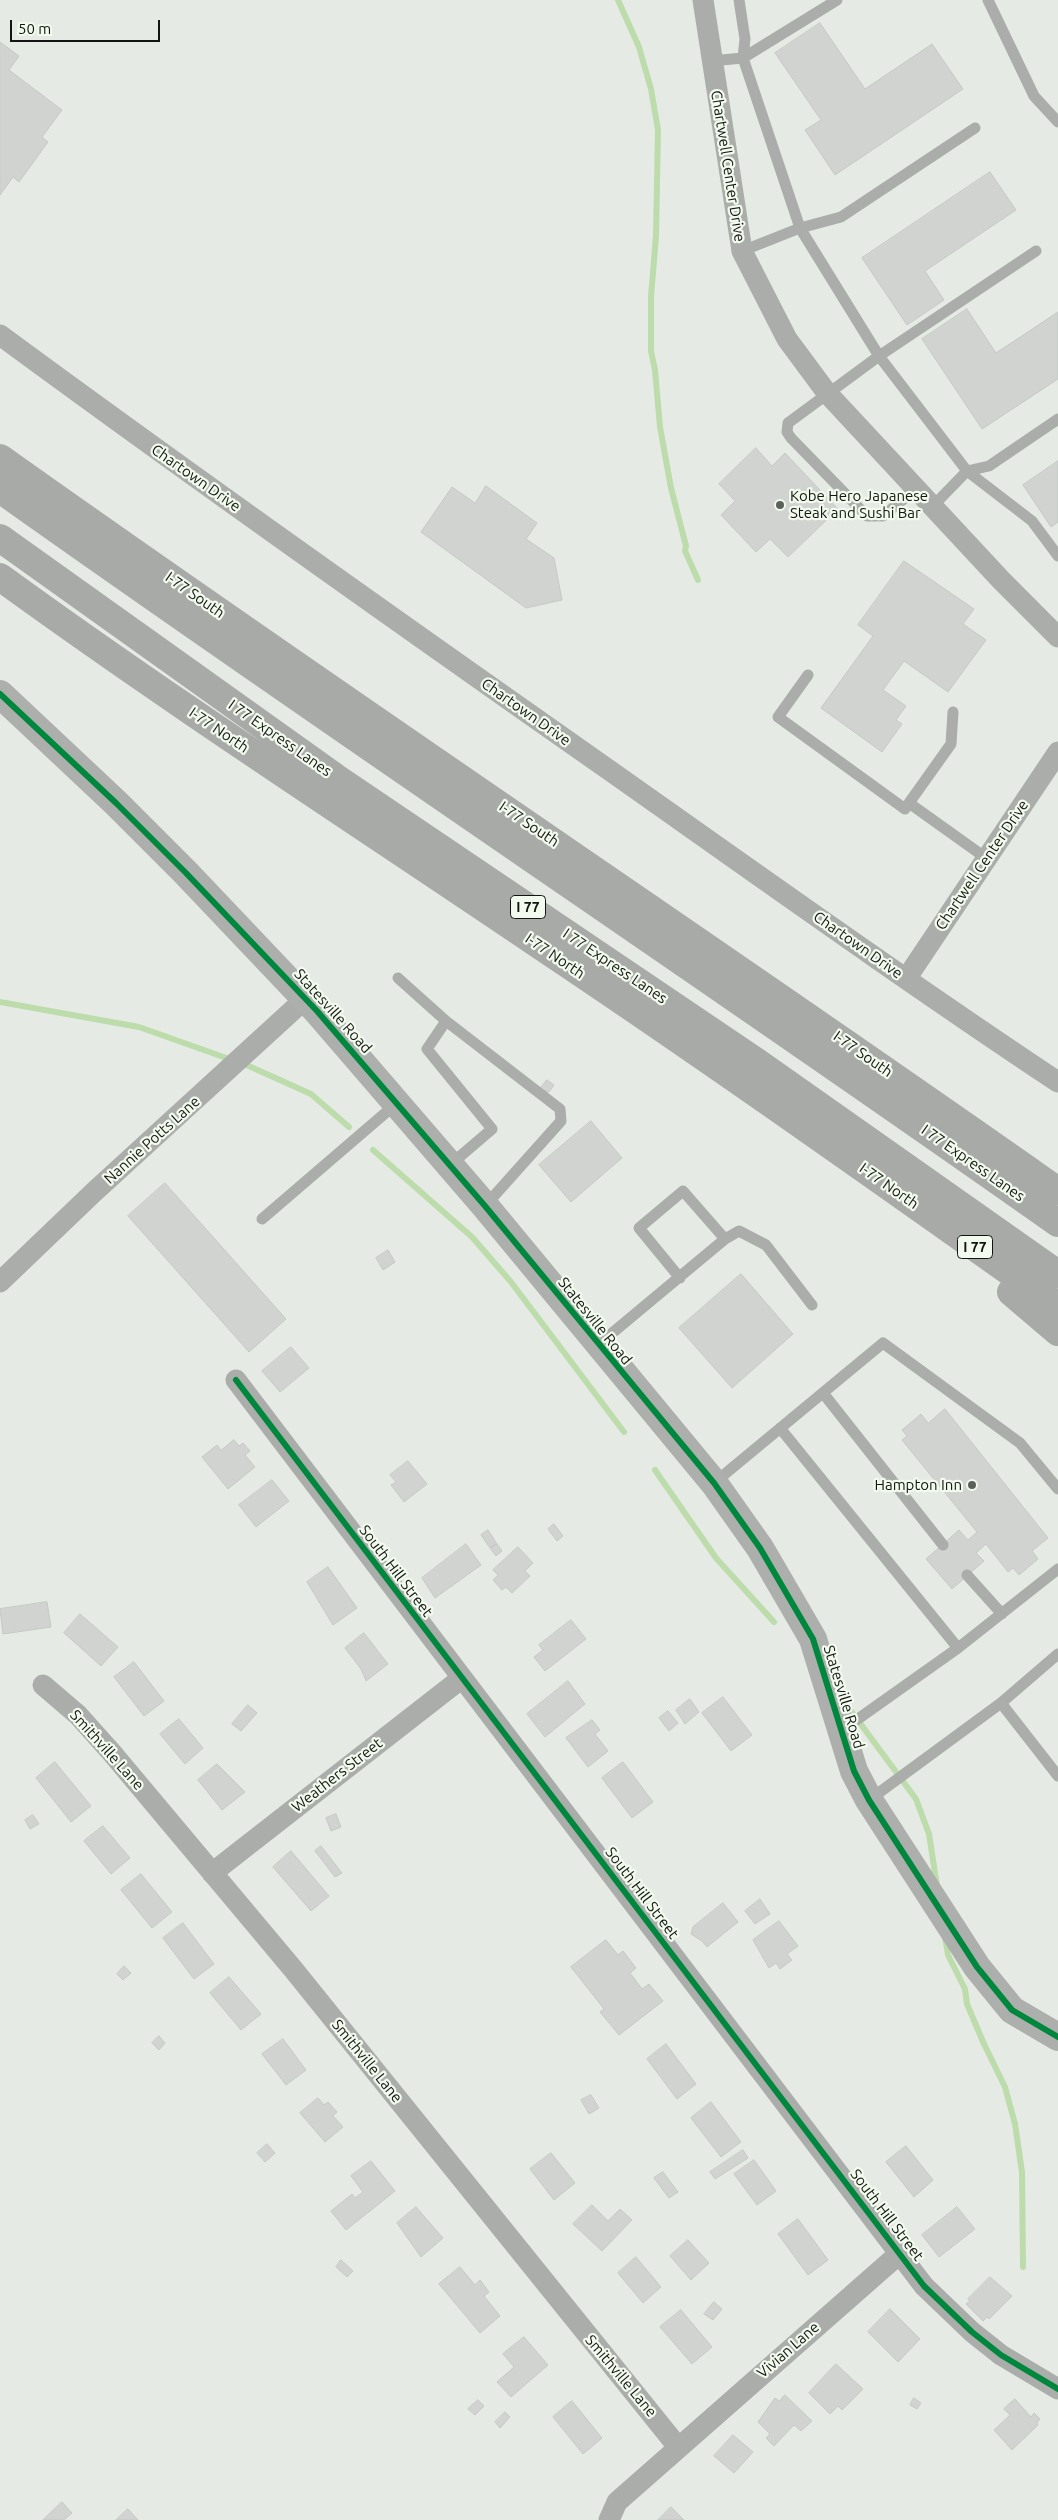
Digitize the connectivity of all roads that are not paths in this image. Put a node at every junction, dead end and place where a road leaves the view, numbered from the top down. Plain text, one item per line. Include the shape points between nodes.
1 (703, 0) edge
2 (739, 0) edge
3 (837, 0) edge
4 (988, 0) edge
5 (743, 58) junction
6 (711, 61) junction
7 (1058, 122) edge
8 (976, 128) dead end
9 (800, 228) junction
10 (742, 251) junction
11 (1036, 251) dead end
12 (0, 335) edge
13 (879, 356) junction
14 (826, 393) junction
15 (1058, 419) edge
16 (0, 458) edge
17 (967, 471) junction
18 (916, 488) junction
19 (0, 489) edge
20 (933, 506) junction
21 (0, 538) edge
22 (1058, 556) edge
23 (0, 578) edge
24 (1058, 637) edge
25 (808, 675) dead end
26 (0, 694) edge
27 (953, 712) dead end
28 (1058, 752) edge
29 (909, 803) junction
30 (986, 858) junction
31 (398, 978) dead end
32 (906, 979) junction
33 (305, 999) junction
34 (446, 1020) junction
35 (1058, 1082) edge
36 (397, 1103) junction
37 (450, 1165) junction
38 (891, 1188) junction
39 (1058, 1191) edge
40 (485, 1206) junction
41 (262, 1219) dead end
42 (1058, 1223) edge
43 (725, 1239) junction
44 (1058, 1274) edge
45 (680, 1278) junction
46 (0, 1282) edge
47 (812, 1305) dead end
48 (1058, 1306) edge
49 (1058, 1332) edge
50 (598, 1345) junction
51 (236, 1380) dead end
52 (823, 1393) junction
53 (780, 1428) junction
54 (714, 1483) junction
55 (1058, 1489) edge
56 (943, 1544) dead end
57 (1058, 1569) edge
58 (967, 1575) dead end
59 (1002, 1614) junction
60 (958, 1648) junction
61 (1058, 1654) edge
62 (462, 1678) junction
63 (43, 1685) dead end
64 (1001, 1704) junction
65 (841, 1731) junction
66 (1058, 1776) edge
67 (869, 1800) junction
68 (212, 1873) junction
69 (1058, 2037) edge
70 (898, 2254) junction
71 (1058, 2389) edge
72 (678, 2447) junction
73 (609, 2520) edge

1 - 6 street, Chartwell Center Drive
2 - 5 lane via 745,39
3 - 5 lane
4 - 7 lane via 1034,96
5 - 6 lane
5 - 9 lane
6 - 10 street, Chartwell Center Drive
8 - 9 lane via 841,217
9 - 10 lane
9 - 13 lane
10 - 14 street, Chartwell Center Drive via 787,339
11 - 13 lane
12 - 32 street, Chartown Drive via 126,428
13 - 14 lane
13 - 17 lane
14 - 18 street, Chartwell Center Drive
14 - 18 lane via 788,423 787,432 791,438 867,516 883,516
15 - 17 lane via 989,466
16 - 39 highway, I-77 South
17 - 20 lane
17 - 22 lane via 1032,521
18 - 20 street, Chartwell Center Drive
19 - 42 highway, I 77 Express Lanes
20 - 24 street, Chartwell Center Drive
21 - 44 highway, I 77 Express Lanes / I 77 via 335,777 757,1062
23 - 38 highway, I-77 North / I 77
25 - 29 lane via 778,717 905,809
26 - 33 main road, Statesville Road via 158,845
27 - 29 lane via 951,744
28 - 30 street, Chartwell Center Drive
29 - 30 lane
30 - 32 street, Chartwell Center Drive
31 - 34 lane
32 - 35 street, Chartown Drive
33 - 36 main road, Statesville Road
33 - 46 street, Nannie Potts Lane
34 - 37 lane via 427,1049 492,1129
34 - 40 lane via 560,1109 561,1121
36 - 37 main road, Statesville Road
36 - 41 lane
37 - 40 main road, Statesville Road
38 - 48 highway, I-77 North / I 77
38 - 49 highway
40 - 50 main road, Statesville Road
43 - 45 lane
43 - 45 lane via 683,1191 639,1228
43 - 47 lane via 739,1230 766,1245
45 - 50 lane
50 - 54 main road, Statesville Road
51 - 62 street, South Hill Street
52 - 53 lane
52 - 55 lane via 883,1343 1020,1443
52 - 56 lane
53 - 54 lane
53 - 60 lane
54 - 65 main road, Statesville Road via 760,1548 813,1639
57 - 59 lane
58 - 59 lane
59 - 60 lane
60 - 65 lane
61 - 64 lane
62 - 68 street, Weathers Street
62 - 70 street, South Hill Street via 810,2133
63 - 68 street, Smithville Lane via 78,1715
64 - 66 lane
64 - 67 lane
65 - 67 main road, Statesville Road via 854,1771
67 - 69 main road, Statesville Road via 977,1967 1012,2010
68 - 72 street, Smithville Lane via 293,1968
70 - 71 street, South Hill Street via 924,2286 972,2332 1001,2355
70 - 72 street, Vivian Lane
72 - 73 street, Vivian Lane via 617,2502

